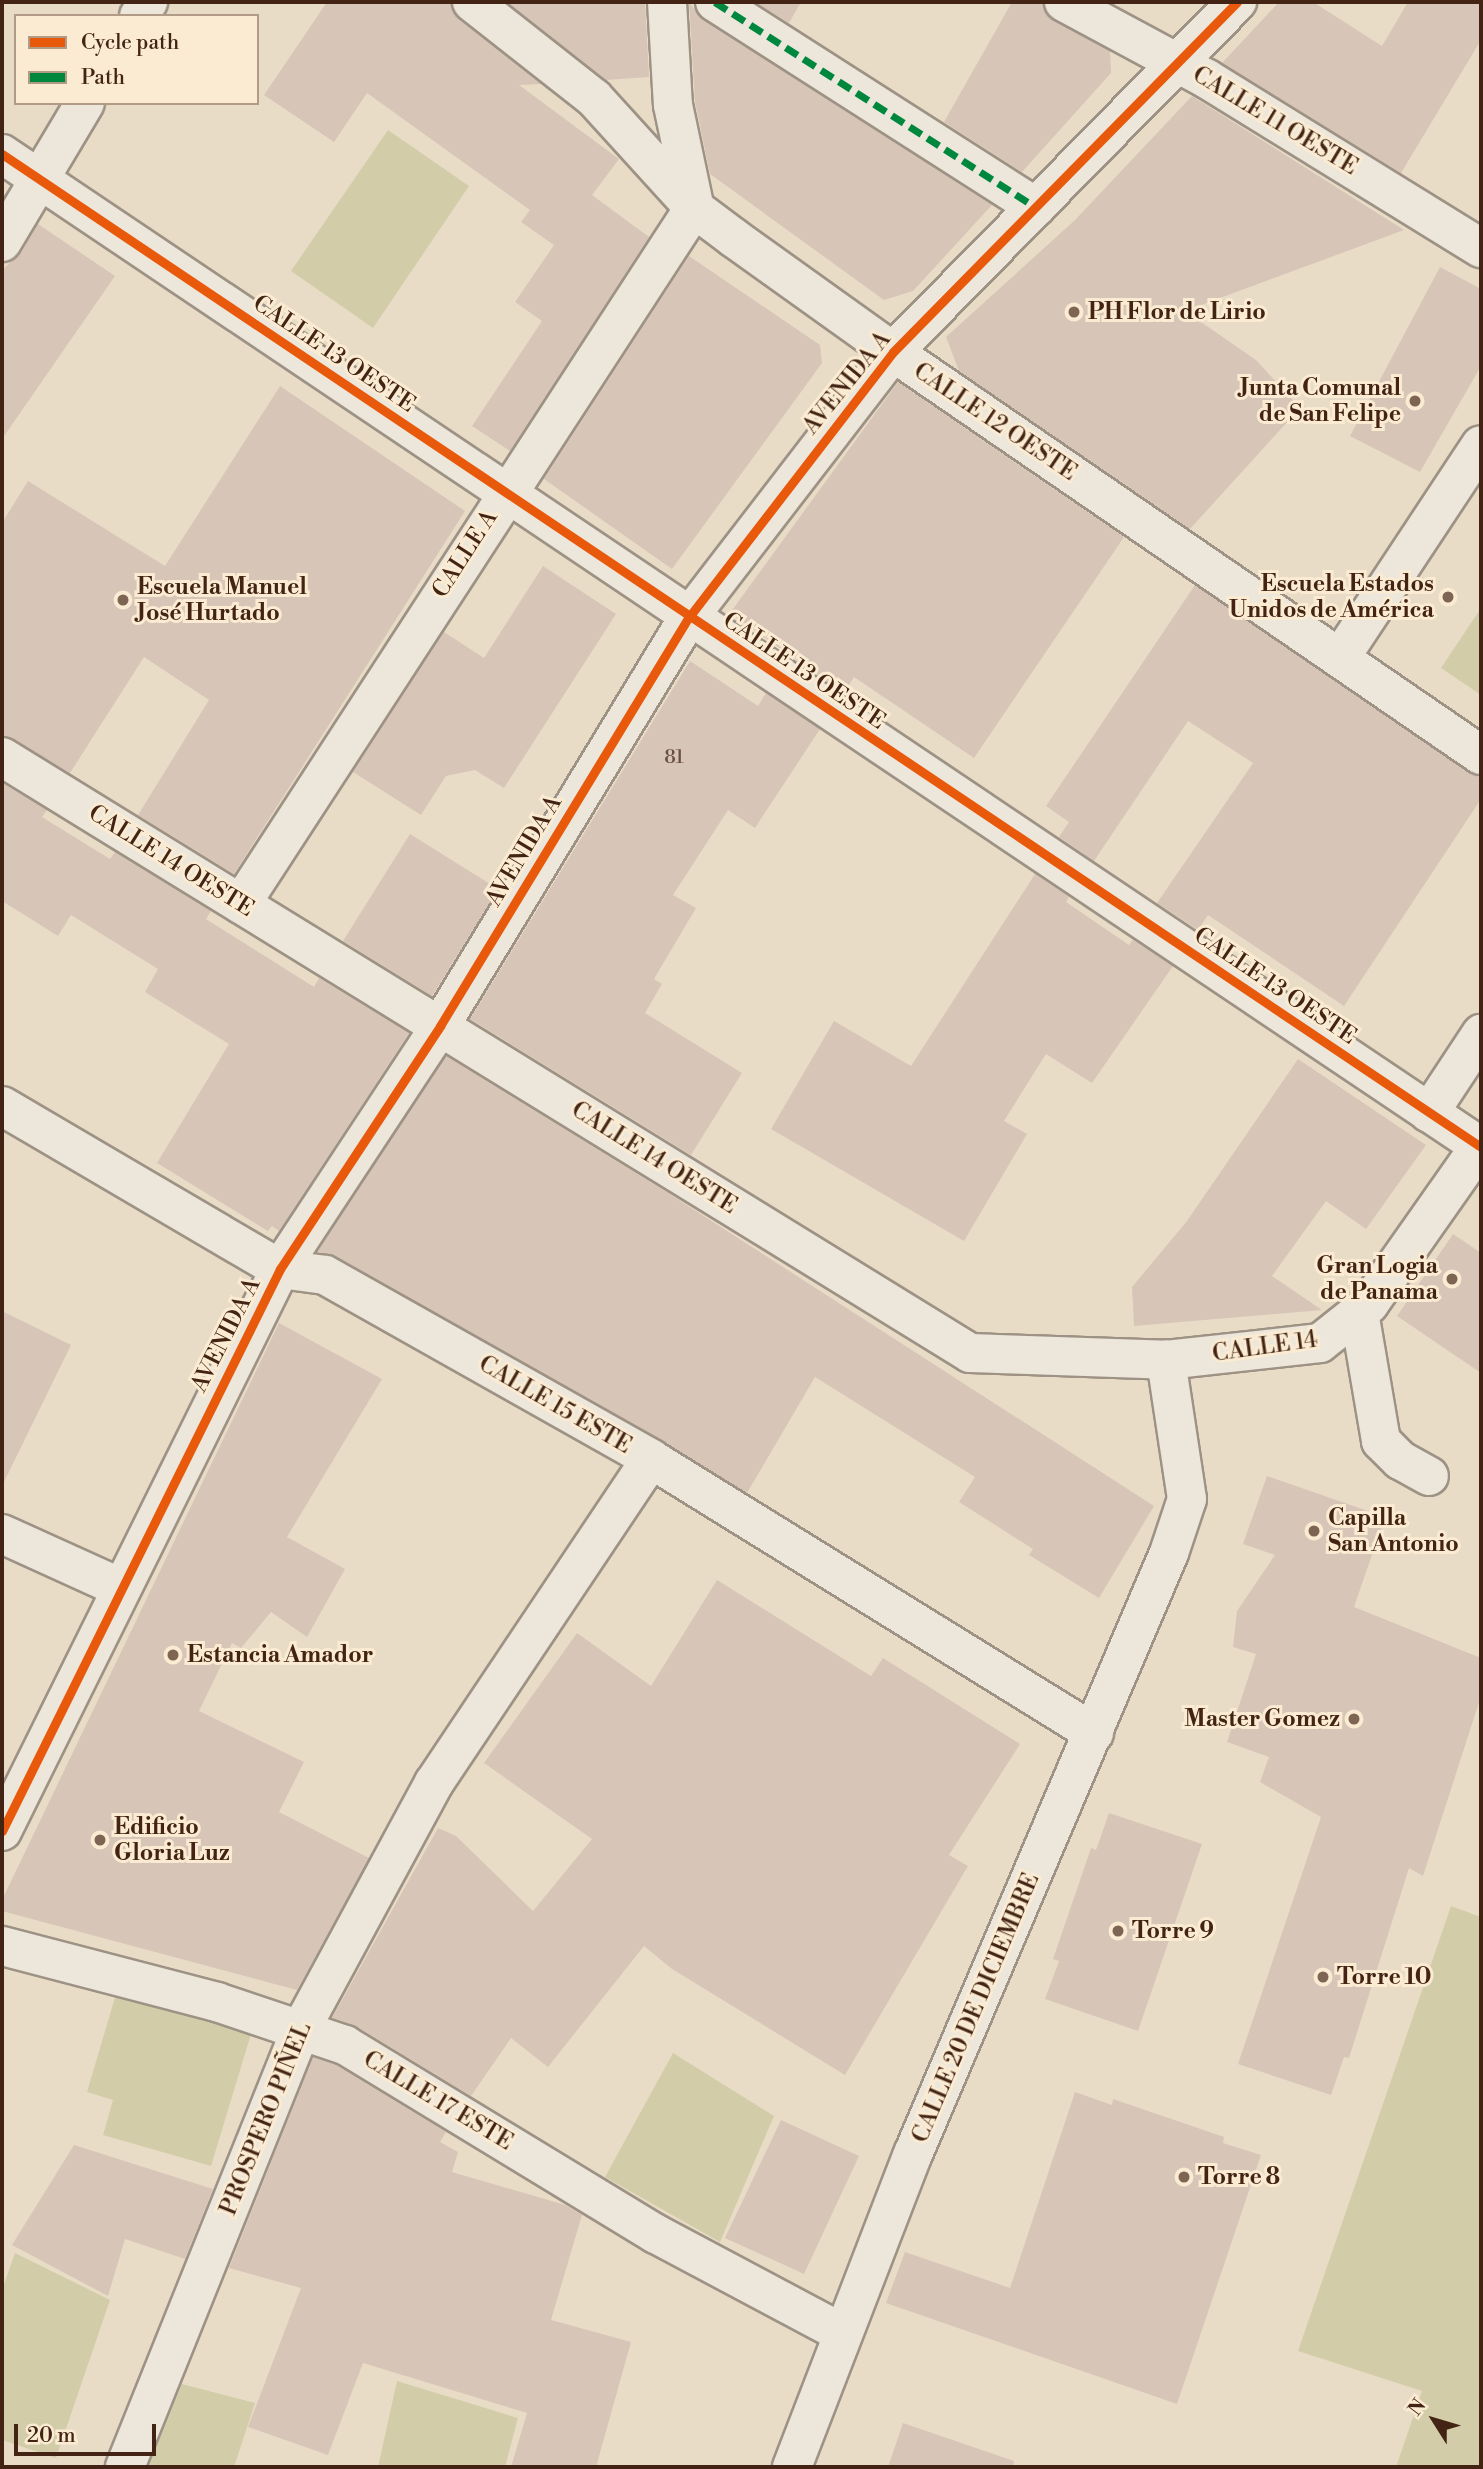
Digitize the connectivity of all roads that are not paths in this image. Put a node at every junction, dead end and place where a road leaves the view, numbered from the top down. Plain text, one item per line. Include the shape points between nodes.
1 (472, 2) edge
2 (667, 2) edge
3 (715, 2) edge
4 (1064, 2) edge
5 (1237, 2) edge
6 (1179, 63) junction
7 (84, 105) edge
8 (2, 154) edge
9 (38, 178) junction
10 (1036, 207) junction
11 (694, 208) junction
12 (2, 242) edge
13 (1481, 248) edge
14 (893, 352) junction
15 (1481, 445) edge
16 (505, 492) junction
17 (689, 617) junction
18 (1339, 658) junction
19 (1481, 755) edge
20 (2, 757) edge
21 (241, 904) junction
22 (440, 1026) junction
23 (1481, 1034) edge
24 (2, 1106) edge
25 (1429, 1113) junction
26 (1480, 1147) edge
27 (280, 1269) junction
28 (1359, 1312) junction
29 (1166, 1360) junction
30 (651, 1459) junction
31 (1429, 1476) dead end
32 (2, 1534) edge
33 (121, 1588) junction
34 (1094, 1732) junction
35 (2, 1831) edge
36 (2, 1946) edge
37 (302, 2027) junction
38 (842, 2333) junction
39 (125, 2467) edge
40 (792, 2467) edge

1 - 11 street, CALLE 12 OESTE via 594,99
2 - 11 street via 673,105
3 - 10 street
4 - 6 street, CALLE 11 OESTE
5 - 6 street, AVENIDA A
6 - 10 street, AVENIDA A
6 - 13 street, CALLE 11 OESTE
7 - 9 street
8 - 9 street, CALLE 13 OESTE
9 - 12 street
9 - 16 street, CALLE 13 OESTE
10 - 14 street, AVENIDA A
11 - 14 street, CALLE 12 OESTE
11 - 16 street, CALLE A
14 - 17 street, AVENIDA A
14 - 18 street, CALLE 12 OESTE
15 - 18 street
16 - 17 street, CALLE 13 OESTE
16 - 21 street, CALLE A
17 - 22 street, AVENIDA A
17 - 25 street, CALLE 13 OESTE
18 - 19 street, CALLE 12 OESTE
20 - 21 street, CALLE 14 OESTE
21 - 22 street, CALLE 14 OESTE
22 - 27 street, AVENIDA A
22 - 29 street, CALLE 14 OESTE via 970,1353
23 - 25 street
24 - 27 street, CALLE 15 ESTE
25 - 26 street, CALLE 13 OESTE
26 - 28 street, CALLE 14
27 - 30 street, CALLE 15 ESTE via 325,1275
27 - 33 street, AVENIDA A
28 - 29 street, CALLE 14 via 1321,1343
28 - 31 street via 1381,1441 1400,1460
29 - 34 street, CALLE 20 DE DICIEMBRE via 1187,1499
30 - 34 street, CALLE 15 ESTE
30 - 37 street, PROSPERO PIÑEL via 434,1783
32 - 33 street
33 - 35 street, AVENIDA A
34 - 38 street, CALLE 20 DE DICIEMBRE
36 - 37 street, CALLE 17 ESTE
37 - 38 street, CALLE 17 ESTE via 345,2045 656,2234
37 - 39 street, PROSPERO PIÑEL
38 - 40 street, CALLE 20 DE DICIEMBRE

